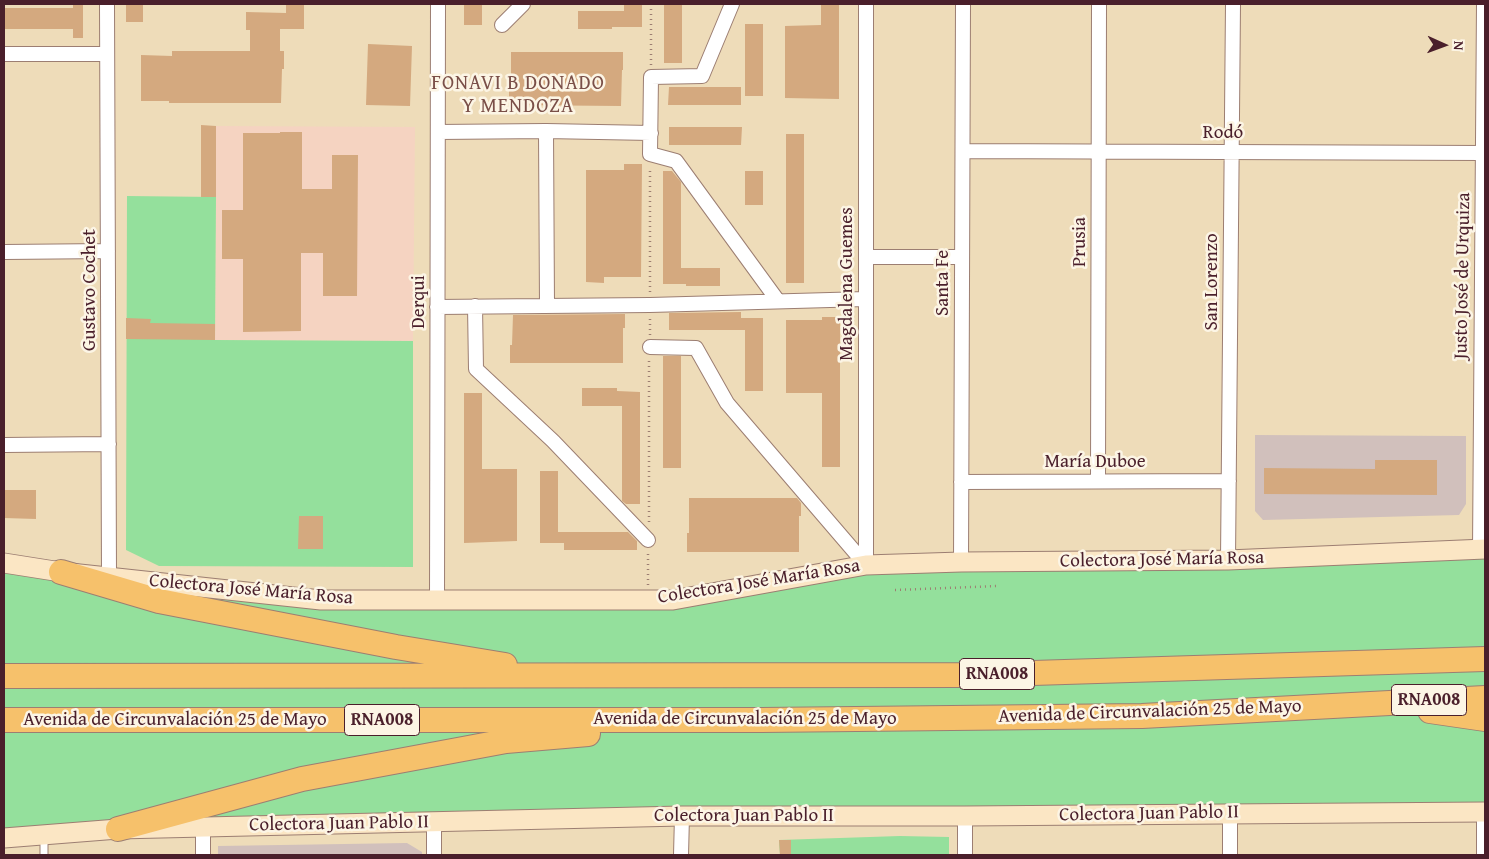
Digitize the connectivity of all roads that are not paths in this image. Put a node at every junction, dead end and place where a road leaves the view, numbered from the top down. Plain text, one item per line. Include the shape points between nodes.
1 (107, 4) edge
2 (438, 4) edge
3 (523, 4) edge
4 (732, 4) edge
5 (866, 4) edge
6 (963, 4) edge
7 (1099, 4) edge
8 (1232, 4) edge
9 (1484, 4) edge
10 (502, 25) dead end
11 (4, 54) edge
12 (107, 54) junction
13 (1485, 72) edge
14 (546, 131) junction
15 (438, 132) junction
16 (651, 134) junction
17 (962, 151) junction
18 (1099, 152) junction
19 (1231, 152) junction
20 (1483, 153) junction
21 (108, 251) junction
22 (4, 252) edge
23 (866, 257) junction
24 (962, 257) junction
25 (866, 299) junction
26 (778, 301) junction
27 (475, 306) junction
28 (547, 306) junction
29 (437, 307) junction
30 (650, 346) road end
31 (110, 444) junction
32 (4, 445) edge
33 (1098, 481) junction
34 (1229, 481) junction
35 (961, 482) junction
36 (648, 540) road end
37 (1482, 549) edge
38 (1228, 560) junction
39 (961, 562) junction
40 (4, 563) edge
41 (866, 565) junction
42 (61, 572) junction
43 (109, 576) junction
44 (437, 600) junction
45 (1485, 645) edge
46 (1485, 659) edge
47 (1392, 662) junction
48 (4, 676) edge
49 (601, 676) junction
50 (1485, 698) edge
51 (1373, 703) junction
52 (1485, 719) edge
53 (4, 720) edge
54 (761, 720) junction
55 (1485, 812) edge
56 (1230, 814) junction
57 (682, 816) junction
58 (965, 816) junction
59 (434, 822) junction
60 (203, 828) junction
61 (118, 829) junction
62 (44, 834) junction
63 (4, 838) edge
64 (44, 855) edge
65 (203, 855) edge
66 (434, 855) edge
67 (682, 855) edge
68 (964, 855) edge
69 (1230, 855) edge
70 (1484, 855) edge

1 - 12 street, Gustavo Cochet
2 - 15 street, Derqui
3 - 10 street
4 - 16 street via 702,76 651,77
5 - 23 street, Magdalena Guemes
6 - 17 street, Santa Fe
7 - 18 street, Prusia
8 - 19 street, San Lorenzo
9 - 13 street, Justo José de Urquiza
11 - 12 street
12 - 21 street, Gustavo Cochet
13 - 20 street, Justo José de Urquiza
14 - 15 street
14 - 16 street
14 - 28 street
15 - 29 street, Derqui
16 - 26 street via 650,154 676,161
17 - 18 street, Rodó
17 - 24 street, Santa Fe
18 - 19 street, Rodó
18 - 33 street, Prusia
19 - 20 street, Rodó
19 - 34 street, San Lorenzo
20 - 37 street, Justo José de Urquiza
21 - 22 street
21 - 31 street, Gustavo Cochet
23 - 24 street
23 - 25 street, Magdalena Guemes
24 - 35 street, Santa Fe
25 - 26 street
25 - 41 street, Magdalena Guemes
26 - 28 street
27 - 28 street
27 - 29 street
27 - 36 street via 476,369 553,441
29 - 44 street, Derqui
30 - 41 street via 696,348 727,403
31 - 32 street
31 - 43 street, Gustavo Cochet
33 - 34 street, María Duboe
33 - 35 street, María Duboe
34 - 38 street, San Lorenzo
35 - 39 street, Santa Fe
37 - 38 main road, Colectora José María Rosa
38 - 39 main road, Colectora José María Rosa
39 - 41 main road, Colectora José María Rosa
40 - 42 main road, Colectora José María Rosa
41 - 44 main road, Colectora José María Rosa via 674,600
42 - 43 main road, Colectora José María Rosa
42 - 49 highway via 159,601 377,644
43 - 44 main road, Colectora José María Rosa via 321,600
45 - 47 highway
46 - 47 highway, RNA008
47 - 49 highway, RNA008 via 968,675
48 - 49 highway, RNA008
50 - 51 highway, Avenida de Circunvalación 25 de Mayo / RNA008
51 - 52 highway
51 - 54 highway, Avenida de Circunvalación 25 de Mayo / RNA008 via 1142,716
53 - 54 highway, Avenida de Circunvalación 25 de Mayo / RNA008
54 - 61 highway via 506,741 302,779
55 - 56 main road, Colectora Juan Pablo II
55 - 70 street
56 - 58 main road, Colectora Juan Pablo II
56 - 69 street
57 - 58 main road, Colectora Juan Pablo II
57 - 59 main road, Colectora Juan Pablo II
57 - 67 street
58 - 68 street
59 - 60 main road, Colectora Juan Pablo II
59 - 66 street
60 - 61 main road, Colectora Juan Pablo II
60 - 65 street
61 - 62 main road, Colectora Juan Pablo II
62 - 63 main road, Colectora Juan Pablo II
62 - 64 lane

